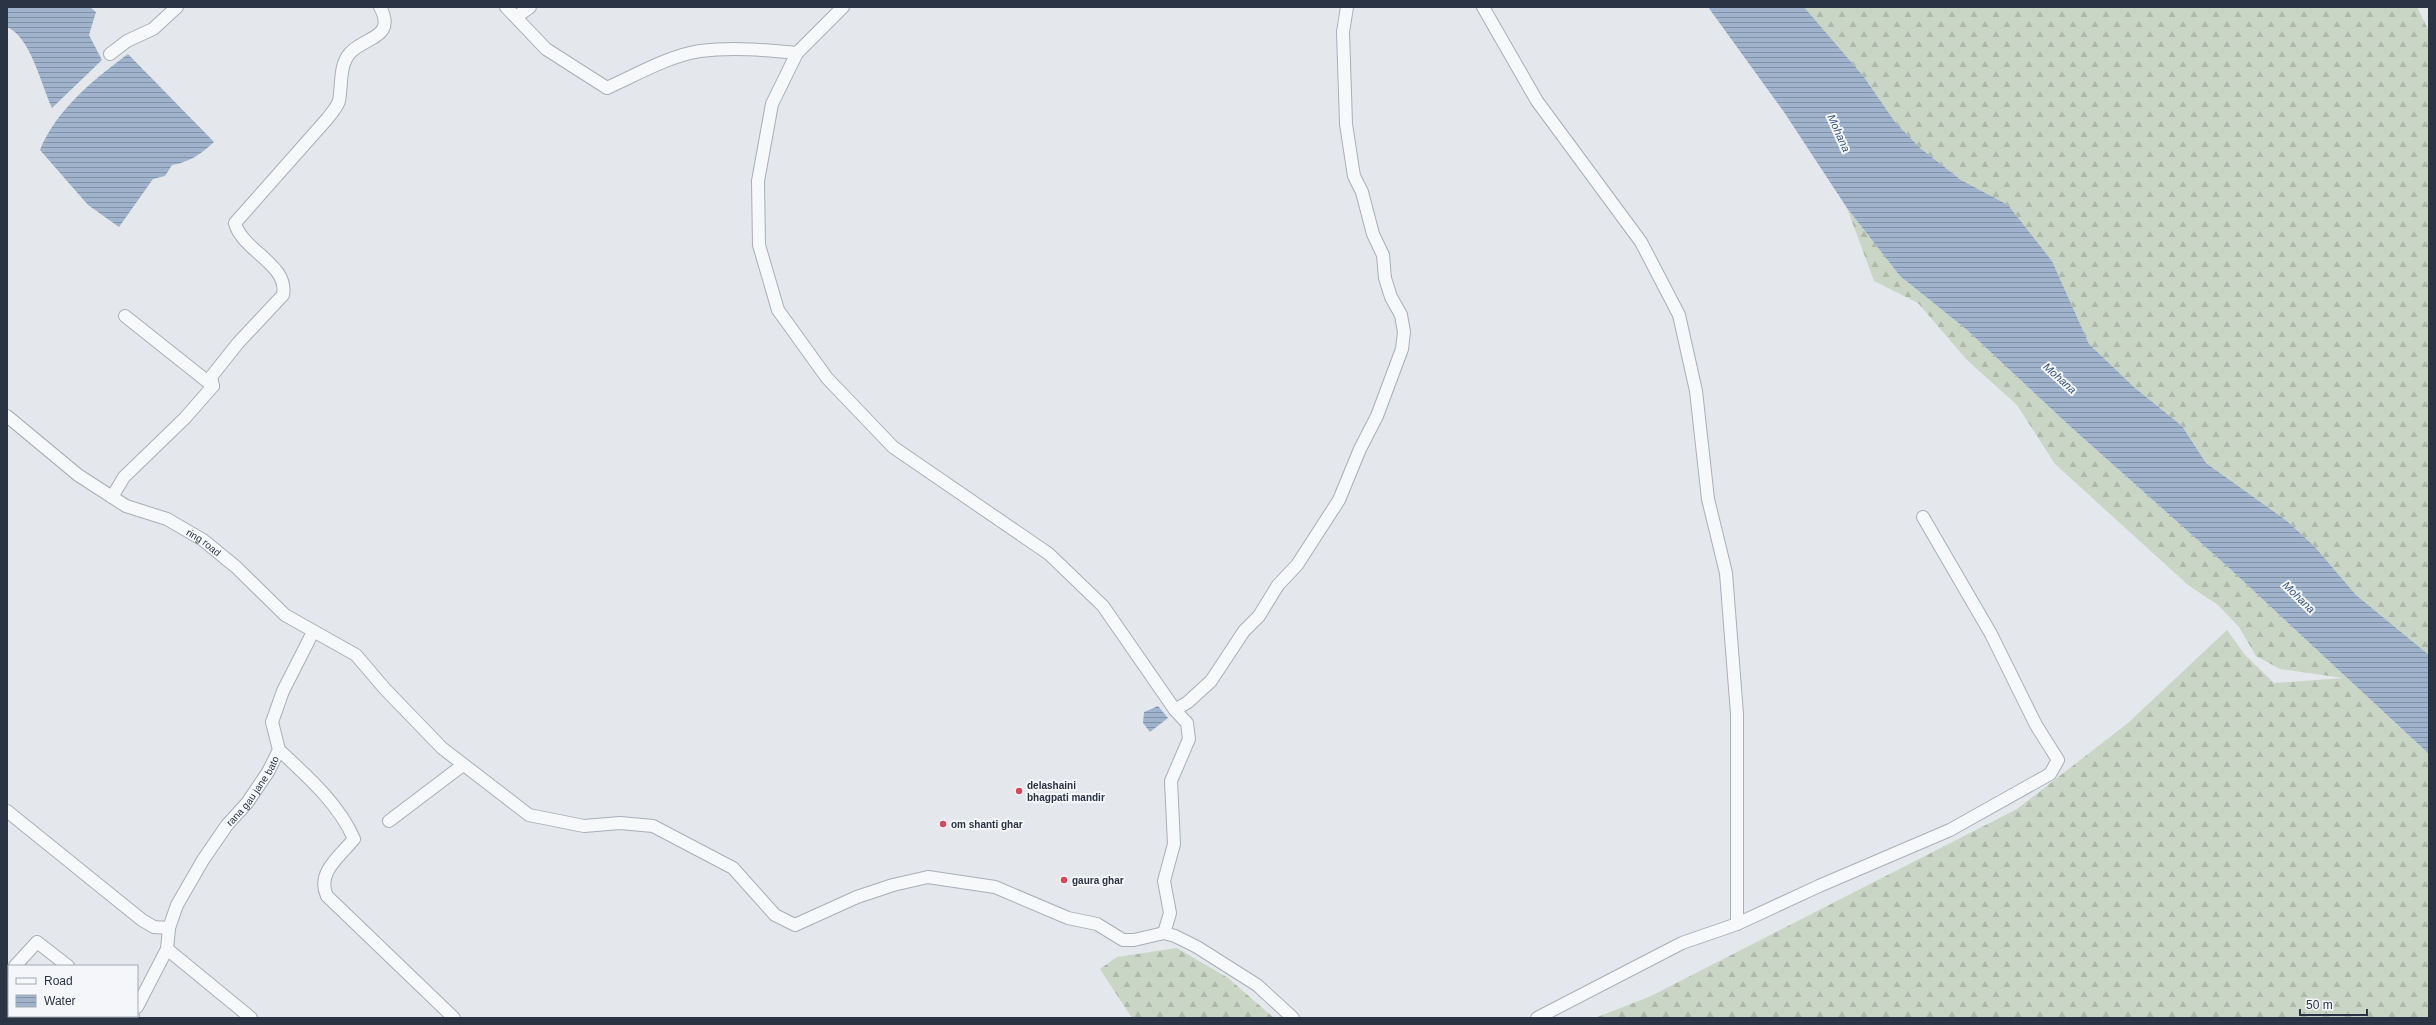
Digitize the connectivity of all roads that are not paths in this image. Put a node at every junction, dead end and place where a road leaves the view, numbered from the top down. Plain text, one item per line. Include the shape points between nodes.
1 (177, 7) edge
2 (380, 7) edge
3 (506, 7) edge
4 (530, 7) edge
5 (843, 7) edge
6 (1347, 7) edge
7 (1483, 7) edge
8 (516, 17) junction
9 (797, 53) junction
10 (110, 54) dead end
11 (125, 316) dead end
12 (213, 386) junction
13 (7, 416) edge
14 (112, 497) junction
15 (1923, 517) dead end
16 (313, 632) junction
17 (1175, 710) junction
18 (279, 750) junction
19 (463, 765) junction
20 (7, 811) edge
21 (389, 821) dead end
22 (1737, 924) junction
23 (169, 928) junction
24 (1164, 933) junction
25 (167, 949) junction
26 (16, 965) edge
27 (67, 965) edge
28 (138, 1005) edge
29 (251, 1018) edge
30 (454, 1018) edge
31 (1293, 1018) edge
32 (1537, 1018) edge

1 - 10 street via 153,29 127,41
2 - 12 street via 385,16 384,26 376,38 349,53 343,66 341,89 335,108 235,224 238,234 279,273 285,285 284,294 238,343 211,377
3 - 8 street
4 - 8 street
5 - 9 street
6 - 17 street via 1343,32 1346,124 1354,176 1362,192 1373,234 1383,255 1385,278 1391,297 1401,314 1404,332 1402,349 1377,416 1339,500 1297,565 1278,585 1259,616 1244,631 1211,681
7 - 22 street via 1537,100 1642,242 1679,315 1696,391 1708,499 1726,573 1737,714
8 - 9 street via 546,49 607,88 657,65 699,52 749,48
9 - 17 street via 772,104 758,181 759,245 778,310 826,378 893,447 1049,554 1103,606
11 - 12 street
12 - 14 street via 185,418 124,477
13 - 14 street, ring road via 78,475
14 - 16 street, ring road via 126,506 167,519 203,540 236,567 285,615
15 - 22 street via 1991,634 2036,725 2058,760 2050,774 1950,830
16 - 18 street, rana gau jane bato via 283,691 272,722
16 - 19 street, ring road via 356,655 442,748
17 - 24 street via 1187,723 1188,739 1171,781 1174,844 1164,881 1170,912
18 - 23 street, rana gau jane bato via 268,772 247,803 227,825 194,877 177,905
18 - 30 street via 306,775 347,823 354,839 324,875 323,887 327,896
19 - 21 street
19 - 24 street, ring road via 529,815 584,826 620,823 653,826 732,868 775,915 796,925 856,897 928,877 995,886 1068,918 1097,924 1123,940
20 - 23 street via 142,920 154,927
22 - 32 street via 1682,943
23 - 25 street, rana gau jane bato
24 - 31 street via 1197,947 1257,985
25 - 28 street
25 - 29 street
26 - 27 street via 38,942

